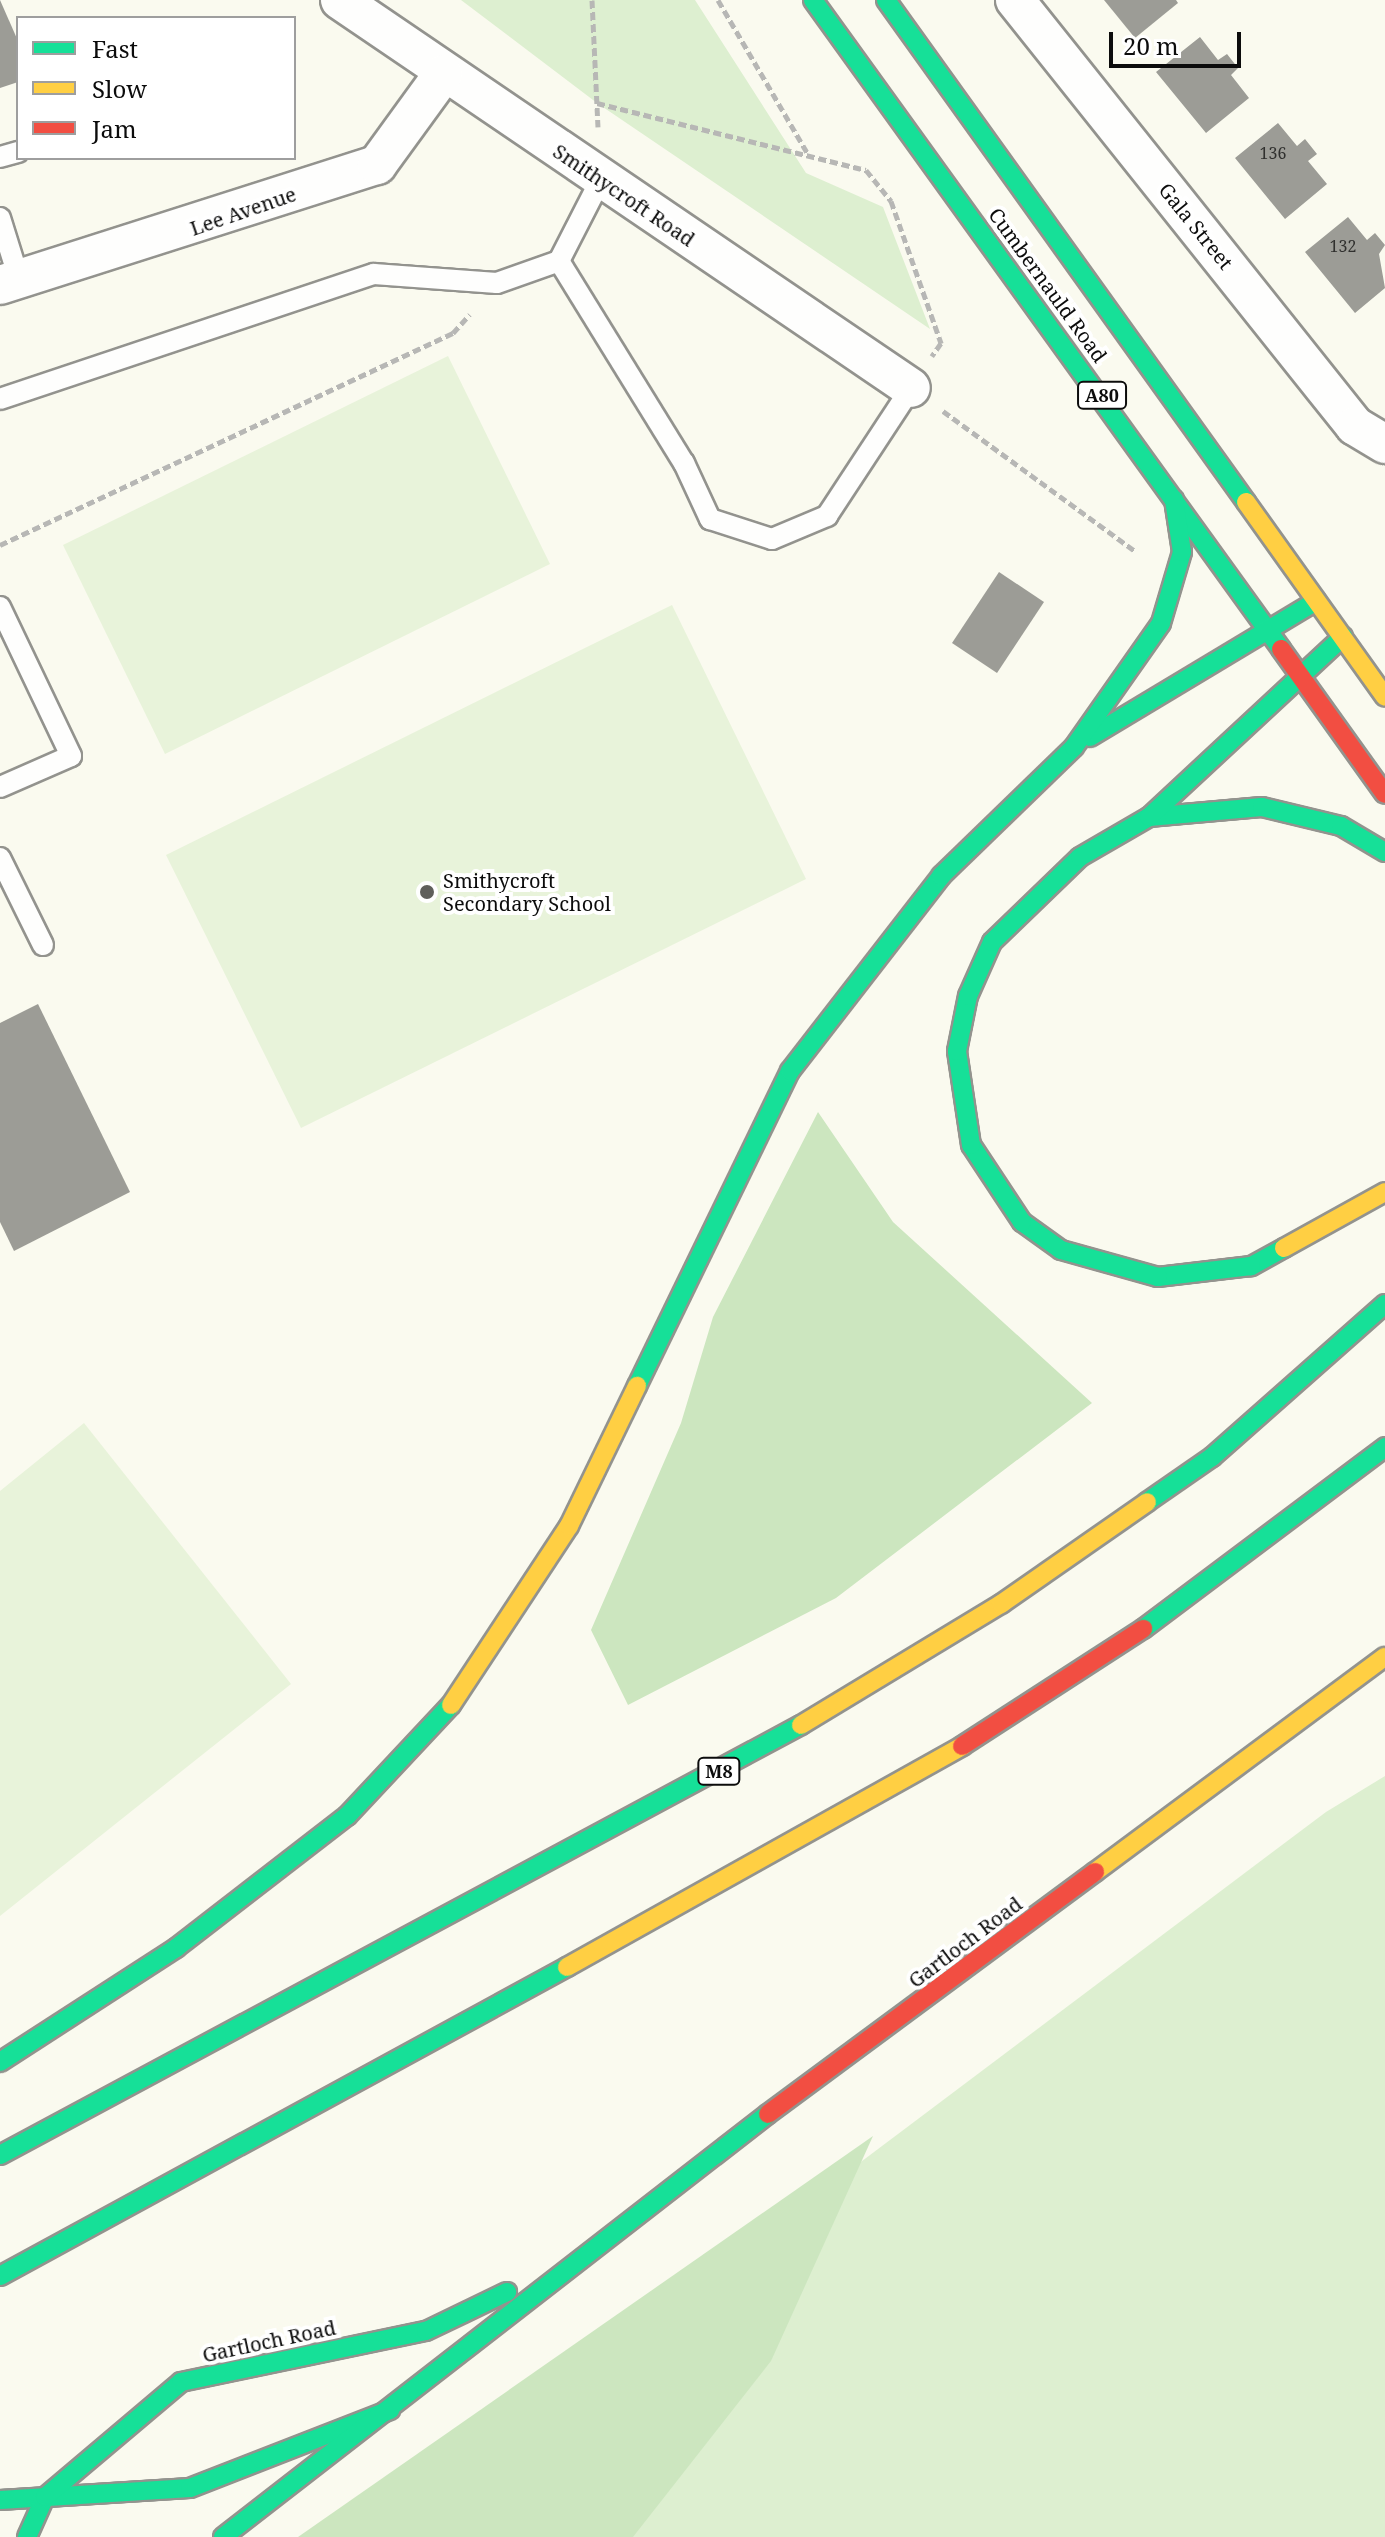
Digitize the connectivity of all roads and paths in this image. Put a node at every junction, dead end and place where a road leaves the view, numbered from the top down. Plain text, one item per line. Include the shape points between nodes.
1 (340, 0) edge
2 (592, 0) edge
3 (718, 0) edge
4 (813, 0) edge
5 (886, 0) edge
6 (1015, 0) edge
7 (443, 74) junction
8 (597, 103) junction
9 (808, 154) junction
10 (601, 179) junction
11 (0, 218) edge
12 (559, 261) junction
13 (9, 282) edge
14 (497, 283) junction
15 (911, 388) junction
16 (0, 399) edge
17 (1385, 444) edge
18 (1174, 500) junction
19 (0, 545) edge
20 (1176, 574) junction
21 (1316, 601) junction
22 (0, 607) edge
23 (1267, 632) junction
24 (1343, 637) junction
25 (1301, 675) junction
26 (1385, 697) edge
27 (1074, 747) junction
28 (0, 787) edge
29 (1385, 794) edge
30 (1149, 817) junction
31 (1385, 852) edge
32 (0, 858) edge
33 (43, 945) dead end
34 (1385, 1192) edge
35 (1385, 1304) edge
36 (1385, 1447) edge
37 (1385, 1657) edge
38 (0, 2062) edge
39 (0, 2155) edge
40 (570, 2261) junction
41 (0, 2276) edge
42 (390, 2410) junction
43 (45, 2497) junction
44 (0, 2500) edge
45 (27, 2537) edge
46 (223, 2537) edge

1 - 7 street, Smithycroft Road
2 - 8 path
3 - 9 path
4 - 18 main road, Cumbernauld Road / A80
5 - 21 main road, Cumbernauld Road / A80
6 - 17 street, Gala Street via 1355,426
7 - 10 street, Smithycroft Road
7 - 13 street, Lee Avenue via 377,165
8 - 9 path
8 - 10 path
9 - 15 path via 866,170 891,201 941,343
10 - 12 lane
10 - 15 street, Smithycroft Road
11 - 13 lane
12 - 14 lane
12 - 15 lane via 710,519 772,539 827,516
14 - 16 lane via 374,274
14 - 19 path via 453,333
15 - 20 path via 1120,543
18 - 20 main road via 1182,552
18 - 23 main road, Cumbernauld Road / A80
20 - 27 main road via 1161,623
21 - 23 main road
21 - 24 main road, Cumbernauld Road / A80
22 - 28 lane via 71,756
23 - 25 main road, Cumbernauld Road / A80
23 - 27 main road
24 - 25 main road
24 - 26 main road, Cumbernauld Road / A80
25 - 29 main road, Cumbernauld Road / A80
25 - 30 main road
27 - 38 main road via 941,876 790,1071 569,1526 471,1683 347,1816 176,1948
30 - 31 main road via 1262,807 1341,826
30 - 34 main road via 1080,857 1027,902 992,942 968,996 957,1051 960,1094 971,1145 994,1189 1022,1222 1061,1250 1158,1277 1251,1266
32 - 33 lane
35 - 39 main road, M8 via 1212,1457 1001,1604 761,1749
36 - 41 main road via 1092,1667 846,1816
37 - 40 main road, Gartloch Road
40 - 42 main road, Gartloch Road
40 - 43 main road, Gartloch Road via 426,2331 181,2382
42 - 43 main road via 190,2488
42 - 46 main road, Gartloch Road
43 - 44 main road
43 - 45 main road, Gartloch Road

